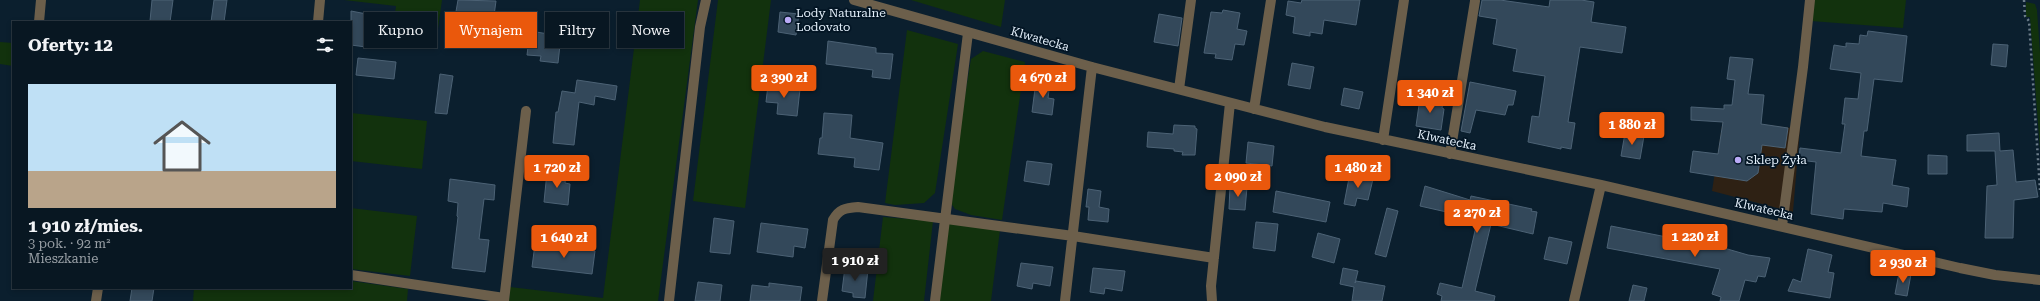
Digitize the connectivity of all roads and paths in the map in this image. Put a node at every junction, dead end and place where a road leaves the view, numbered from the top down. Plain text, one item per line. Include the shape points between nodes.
1 (42, 0) edge
2 (320, 0) edge
3 (706, 0) edge
4 (856, 0) edge
5 (1191, 0) edge
6 (1271, 0) edge
7 (1404, 0) edge
8 (1810, 0) edge
9 (2024, 0) edge
10 (1475, 1) dead end
11 (39, 21) edge
12 (318, 21) edge
13 (968, 33) junction
14 (1092, 67) junction
15 (1179, 89) junction
16 (1230, 103) junction
17 (1254, 109) junction
18 (526, 112) dead end
19 (1383, 140) junction
20 (1450, 154) junction
21 (1600, 185) junction
22 (2040, 190) edge
23 (944, 218) junction
24 (1782, 226) junction
25 (1073, 236) junction
26 (1214, 258) junction
27 (352, 275) edge
28 (2040, 280) edge
29 (98, 289) edge
30 (504, 299) edge
31 (1208, 300) edge
32 (96, 301) edge
33 (669, 301) edge
34 (822, 301) edge
35 (935, 301) edge
36 (1065, 301) edge
37 (1574, 301) edge

1 - 11 street
2 - 12 street
3 - 33 street via 700,27
4 - 13 street, Klwatecka
5 - 15 street
6 - 17 street
7 - 19 street
8 - 24 street
9 - 22 path via 2025,16 2029,21
10 - 20 street
13 - 14 street, Klwatecka
13 - 23 street
14 - 15 street, Klwatecka
14 - 25 street
15 - 16 street, Klwatecka
16 - 17 street, Klwatecka
16 - 26 street
17 - 19 street, Klwatecka
18 - 30 street
19 - 20 street, Klwatecka
20 - 21 street, Klwatecka
21 - 24 street, Klwatecka
21 - 37 street
23 - 25 street
23 - 34 street via 858,207 838,212 830,230
23 - 35 street
24 - 28 street, Klwatecka via 1960,268
25 - 26 street
25 - 36 street
26 - 31 street
27 - 30 street
29 - 32 street

